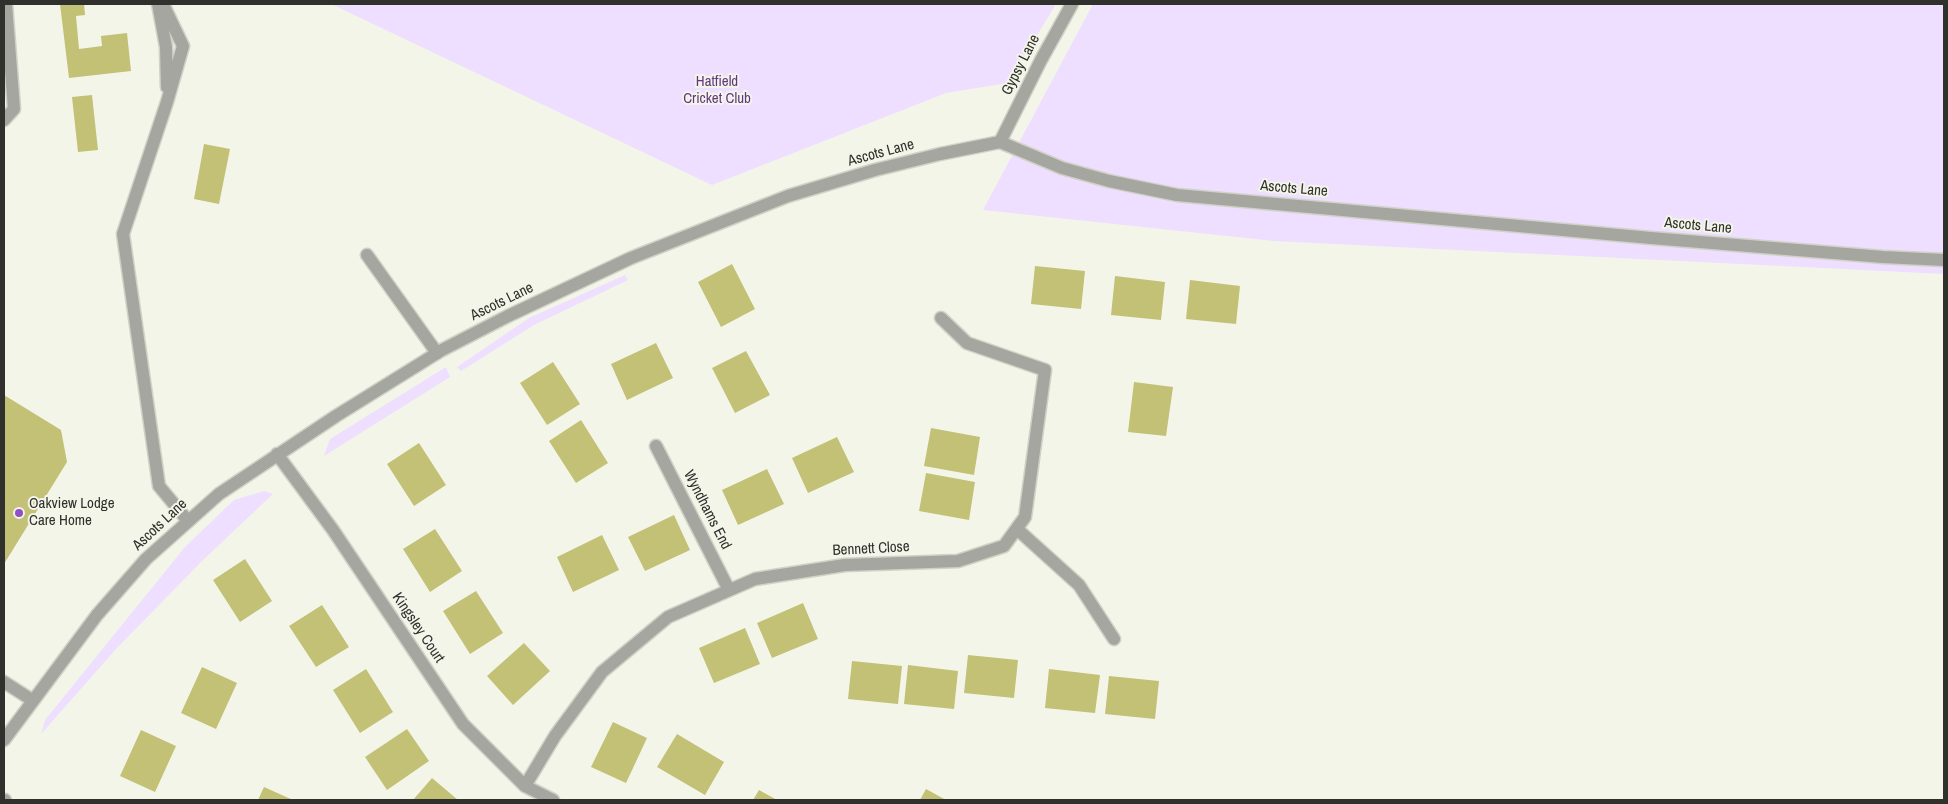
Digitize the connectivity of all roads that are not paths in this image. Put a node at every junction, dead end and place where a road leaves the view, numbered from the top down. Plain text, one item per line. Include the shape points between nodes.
1 (158, 4) edge
2 (164, 4) edge
3 (1072, 4) edge
4 (6, 9) edge
5 (167, 102) junction
6 (4, 120) edge
7 (1000, 142) junction
8 (367, 255) dead end
9 (1944, 260) edge
10 (941, 318) dead end
11 (437, 353) junction
12 (656, 446) dead end
13 (277, 454) junction
14 (188, 520) junction
15 (1017, 529) junction
16 (729, 590) junction
17 (1114, 639) dead end
18 (4, 682) edge
19 (32, 700) junction
20 (4, 740) edge
21 (525, 786) junction
22 (553, 800) edge

1 - 5 street via 166,47
2 - 5 street via 183,46
3 - 7 street, Gypsy Lane
4 - 6 street via 14,109
5 - 14 street via 123,234 160,486
7 - 9 street, Ascots Lane via 1062,168 1177,195 1660,239
7 - 11 street, Ascots Lane via 875,170 788,196 631,258
8 - 11 street
10 - 15 street, Bennett Close via 968,343 1045,370 1026,517
11 - 13 street, Ascots Lane
12 - 16 street, Wyndhams End
13 - 14 street, Ascots Lane
13 - 21 street, Kingsley Court via 333,530 463,724
14 - 19 street, Ascots Lane via 146,559 97,615
15 - 16 street, Bennett Close via 1004,546 958,561 845,565 755,579
15 - 17 street via 1079,585
16 - 21 street, Bennett Close via 668,617 602,672 554,736
18 - 19 street
19 - 20 street, Ascots Lane
21 - 22 street, Kingsley Court

